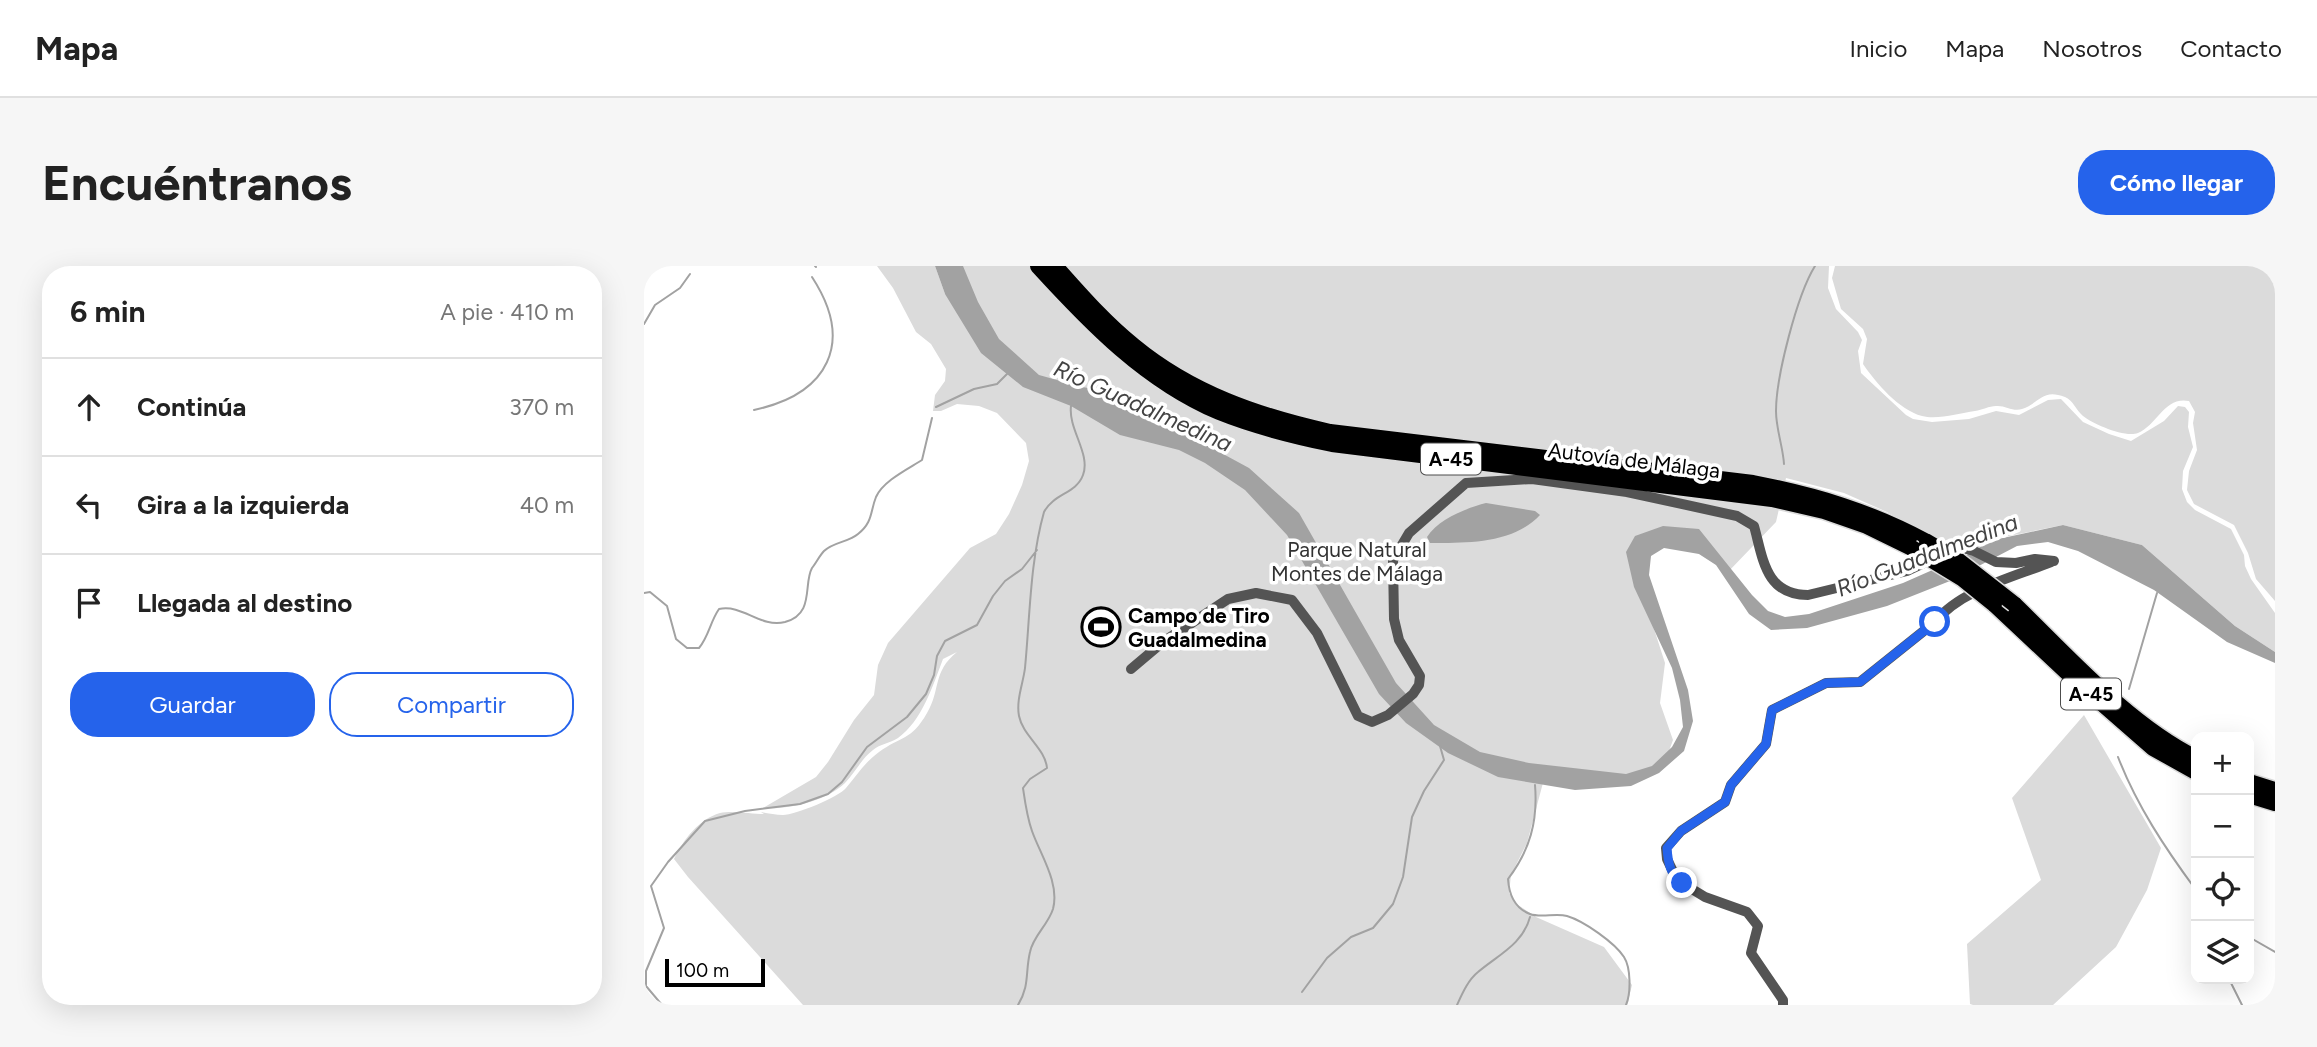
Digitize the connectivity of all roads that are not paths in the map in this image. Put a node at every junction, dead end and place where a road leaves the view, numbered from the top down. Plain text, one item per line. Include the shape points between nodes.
1 (1038, 266) edge
2 (1055, 266) edge
3 (1920, 545) junction
4 (1131, 670) dead end
5 (2191, 755) edge
6 (2191, 769) edge
7 (2254, 784) edge
8 (2275, 790) edge
9 (2252, 795) edge
10 (2275, 803) edge
11 (2254, 804) edge
12 (2275, 810) edge
13 (1783, 1005) edge

1 - 3 highway, Autovía de Málaga / A-45 via 1126,355 1179,391 1247,422 1332,444 1772,499
2 - 3 highway, Autovía de Málaga / A-45 via 1111,326 1161,366 1222,400 1287,422 1343,433 1753,483 1855,508 1894,524
3 - 5 highway, Autovía de Málaga / A-45, bridge via 1959,561 2014,604 2123,706
3 - 6 highway, Autovía de Málaga / A-45, bridge via 1994,604 2153,748
4 - 13 street via 1163,642 1228,599 1256,593 1280,597 1292,600 1317,633 1358,716 1372,722 1388,715 1413,694 1420,676 1399,640 1394,620 1394,560 1409,533 1466,484 1532,479 1627,492 1737,516 1754,526 1767,573 1783,590 1797,595 1907,571 1958,547 1996,562 2053,561 1998,581 1944,610 1860,682 1826,683 1772,710 1766,744 1731,785 1725,802 1681,831 1667,848 1677,880 1705,897 1747,912 1758,926 1751,953
7 - 8 highway
9 - 10 highway
11 - 12 highway

